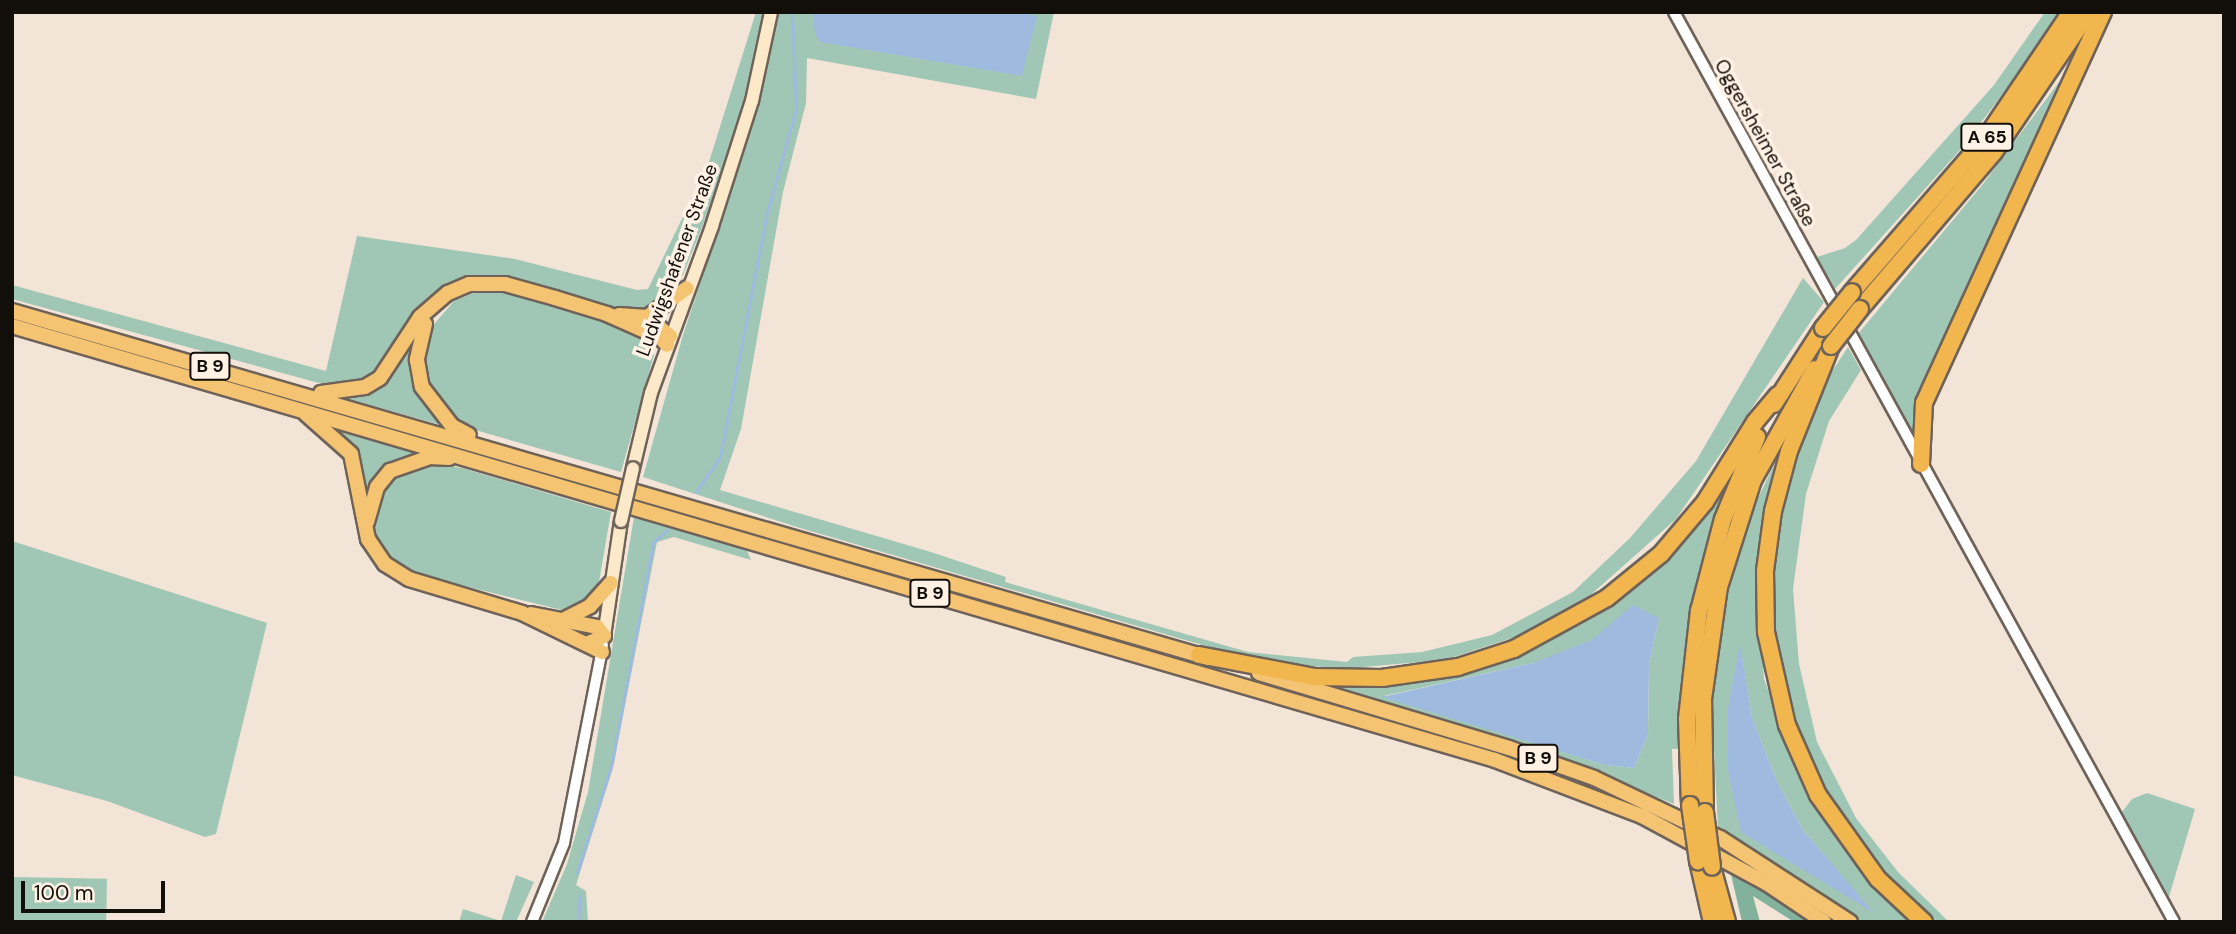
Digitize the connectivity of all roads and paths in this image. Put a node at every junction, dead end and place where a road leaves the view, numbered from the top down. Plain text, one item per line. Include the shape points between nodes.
1 (771, 12) edge
2 (1674, 12) edge
3 (2071, 12) edge
4 (2089, 12) edge
5 (2103, 12) edge
6 (687, 288) junction
7 (435, 303) junction
8 (12, 311) edge
9 (607, 314) junction
10 (647, 317) junction
11 (12, 326) edge
12 (666, 340) junction
13 (1831, 346) junction
14 (310, 394) junction
15 (1778, 395) junction
16 (300, 410) junction
17 (491, 456) junction
18 (1921, 464) junction
19 (366, 530) junction
20 (611, 583) junction
21 (522, 614) junction
22 (565, 619) junction
23 (604, 636) junction
24 (595, 647) junction
25 (1199, 655) junction
26 (1697, 808) junction
27 (1705, 864) junction
28 (532, 922) edge
29 (1712, 922) edge
30 (1727, 922) edge
31 (1824, 922) edge
32 (1850, 922) edge
33 (1924, 922) edge
34 (2174, 922) edge

1 - 6 main road, Ludwigshafener Straße via 752,101
2 - 18 street, Oggersheimer Straße
3 - 15 highway, A 65, bridge via 1985,139 1852,292
4 - 13 highway, A 65, bridge via 1994,152
5 - 18 highway via 1924,402
6 - 10 highway
6 - 12 main road, Ludwigshafener Straße
7 - 9 highway via 448,293 488,282
7 - 14 highway via 380,377 365,387
7 - 17 highway via 419,338 422,387 452,426
8 - 14 highway, B 9
9 - 10 highway
9 - 12 highway
10 - 12 highway
11 - 16 highway, B 9
12 - 20 main road, Ludwigshafener Straße, bridge via 621,521
13 - 26 highway via 1783,421 1753,480 1727,555 1703,699
13 - 33 highway via 1789,451 1773,511 1765,571 1766,632 1787,725 1818,795 1878,879
14 - 17 highway, B 9
15 - 25 highway via 1755,422 1705,502 1661,554 1563,625 1514,649 1458,667 1350,679
15 - 26 highway via 1724,519 1699,611 1686,719
16 - 17 highway, B 9
16 - 19 highway via 351,454
17 - 19 highway via 430,457 399,465 377,487
17 - 25 highway, B 9
17 - 31 highway, B 9 via 1556,780 1709,850
18 - 34 street, Oggersheimer Straße
19 - 21 highway via 377,555 396,572
20 - 22 highway via 590,606
20 - 23 main road, Ludwigshafener Straße
21 - 22 highway
21 - 24 highway
22 - 23 highway via 597,627
23 - 24 highway
24 - 28 street via 564,843
25 - 32 highway, B 9 via 1594,778 1720,838
26 - 27 highway, bridge
27 - 29 highway
27 - 30 highway

